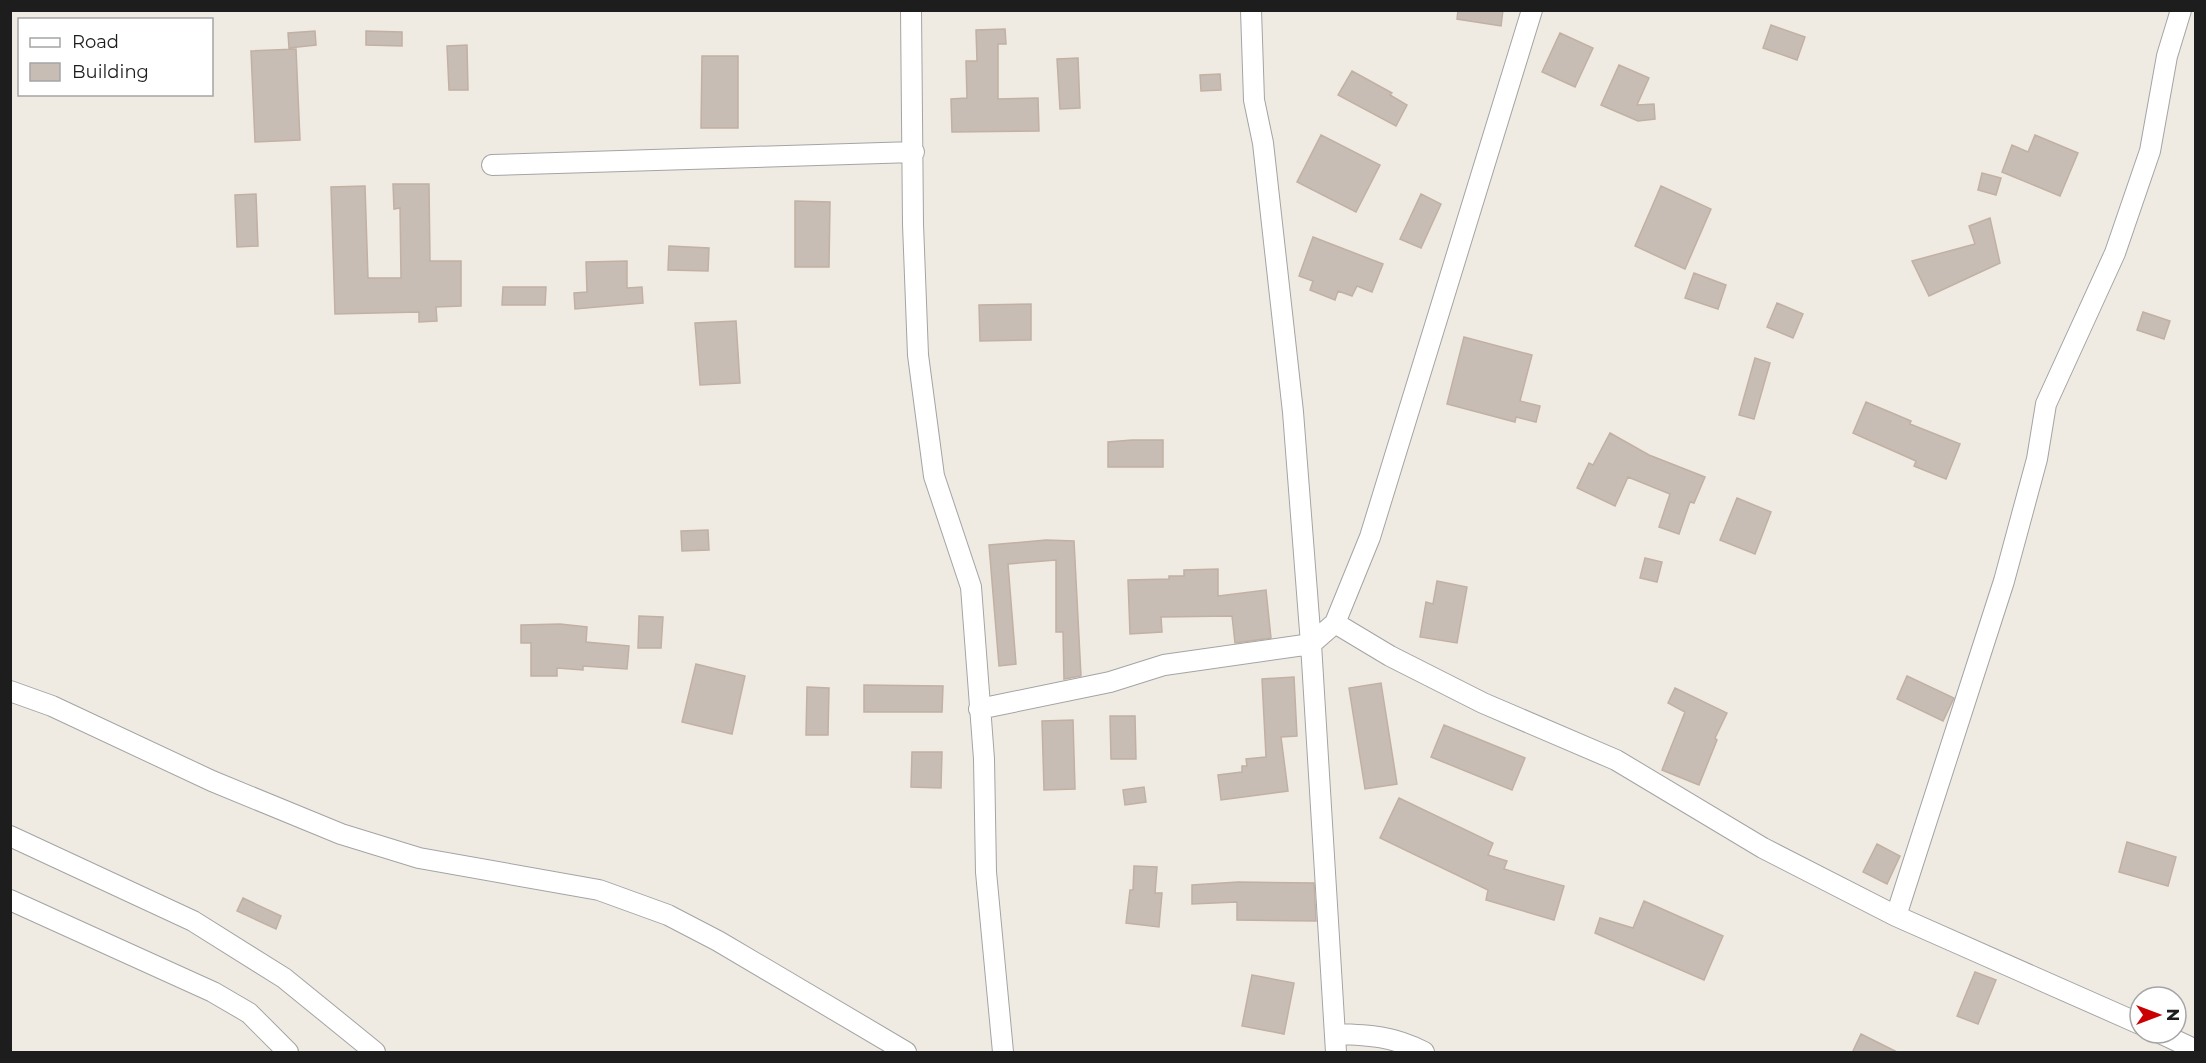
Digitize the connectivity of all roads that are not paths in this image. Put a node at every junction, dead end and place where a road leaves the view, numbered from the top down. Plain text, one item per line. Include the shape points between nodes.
1 (911, 10) edge
2 (1251, 10) edge
3 (1532, 10) edge
4 (2181, 10) edge
5 (914, 152) junction
6 (492, 165) dead end
7 (1335, 623) junction
8 (1311, 644) junction
9 (10, 691) edge
10 (979, 709) junction
11 (10, 836) edge
12 (10, 900) edge
13 (1896, 916) junction
14 (2128, 1019) edge
15 (1336, 1043) edge
16 (288, 1053) edge
17 (375, 1053) edge
18 (906, 1053) edge
19 (1003, 1053) edge
20 (1424, 1053) edge

1 - 5 street
2 - 8 street via 1254,100 1263,143 1293,412
3 - 7 street via 1370,537
4 - 13 street via 2167,57 2150,151 2115,253 2046,404 2037,459 2004,581
5 - 6 street
5 - 10 street via 915,293 923,399 934,476 971,587
7 - 8 street
7 - 13 street via 1483,704 1616,760 1763,848
8 - 10 street via 1164,664 1110,682
8 - 15 street
9 - 18 street via 52,706 212,782 341,834 419,858 599,890 668,915
10 - 19 street via 986,872
11 - 17 street via 193,921 284,978
12 - 16 street via 213,992 249,1013
13 - 14 street
15 - 20 street via 1379,1036 1403,1041

